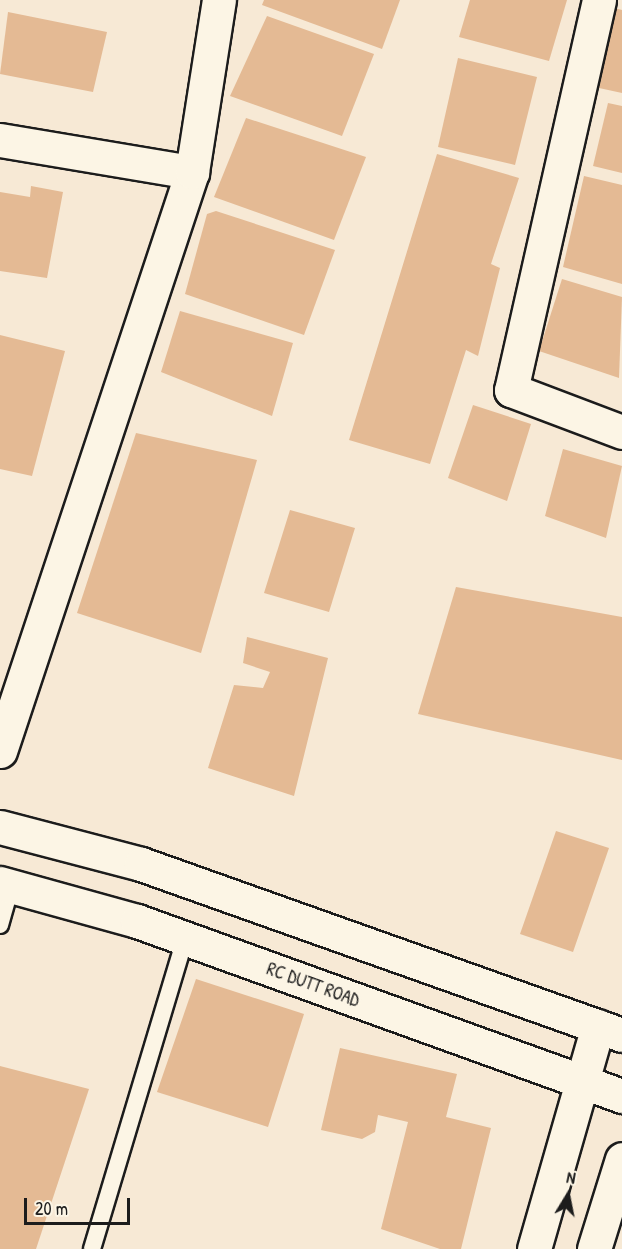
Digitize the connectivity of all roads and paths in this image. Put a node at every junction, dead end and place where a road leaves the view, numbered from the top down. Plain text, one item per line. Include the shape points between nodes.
1 (219, 0) edge
2 (599, 0) edge
3 (0, 140) edge
4 (192, 172) junction
5 (622, 432) edge
6 (0, 751) edge
7 (0, 827) edge
8 (6, 885) edge
9 (0, 925) edge
10 (185, 939) junction
11 (610, 1031) edge
12 (582, 1081) junction
13 (622, 1096) edge
14 (622, 1159) edge
15 (92, 1249) edge
16 (534, 1249) edge
17 (594, 1249) edge

1 - 4 main road
2 - 5 main road via 511,390
3 - 4 main road
4 - 6 main road
7 - 11 main road via 141,864
8 - 9 lane
8 - 10 main road, RC DUTT ROAD
10 - 12 main road, RC DUTT ROAD
10 - 15 lane
11 - 12 main road
12 - 13 main road, RC DUTT ROAD
12 - 16 main road
14 - 17 main road

